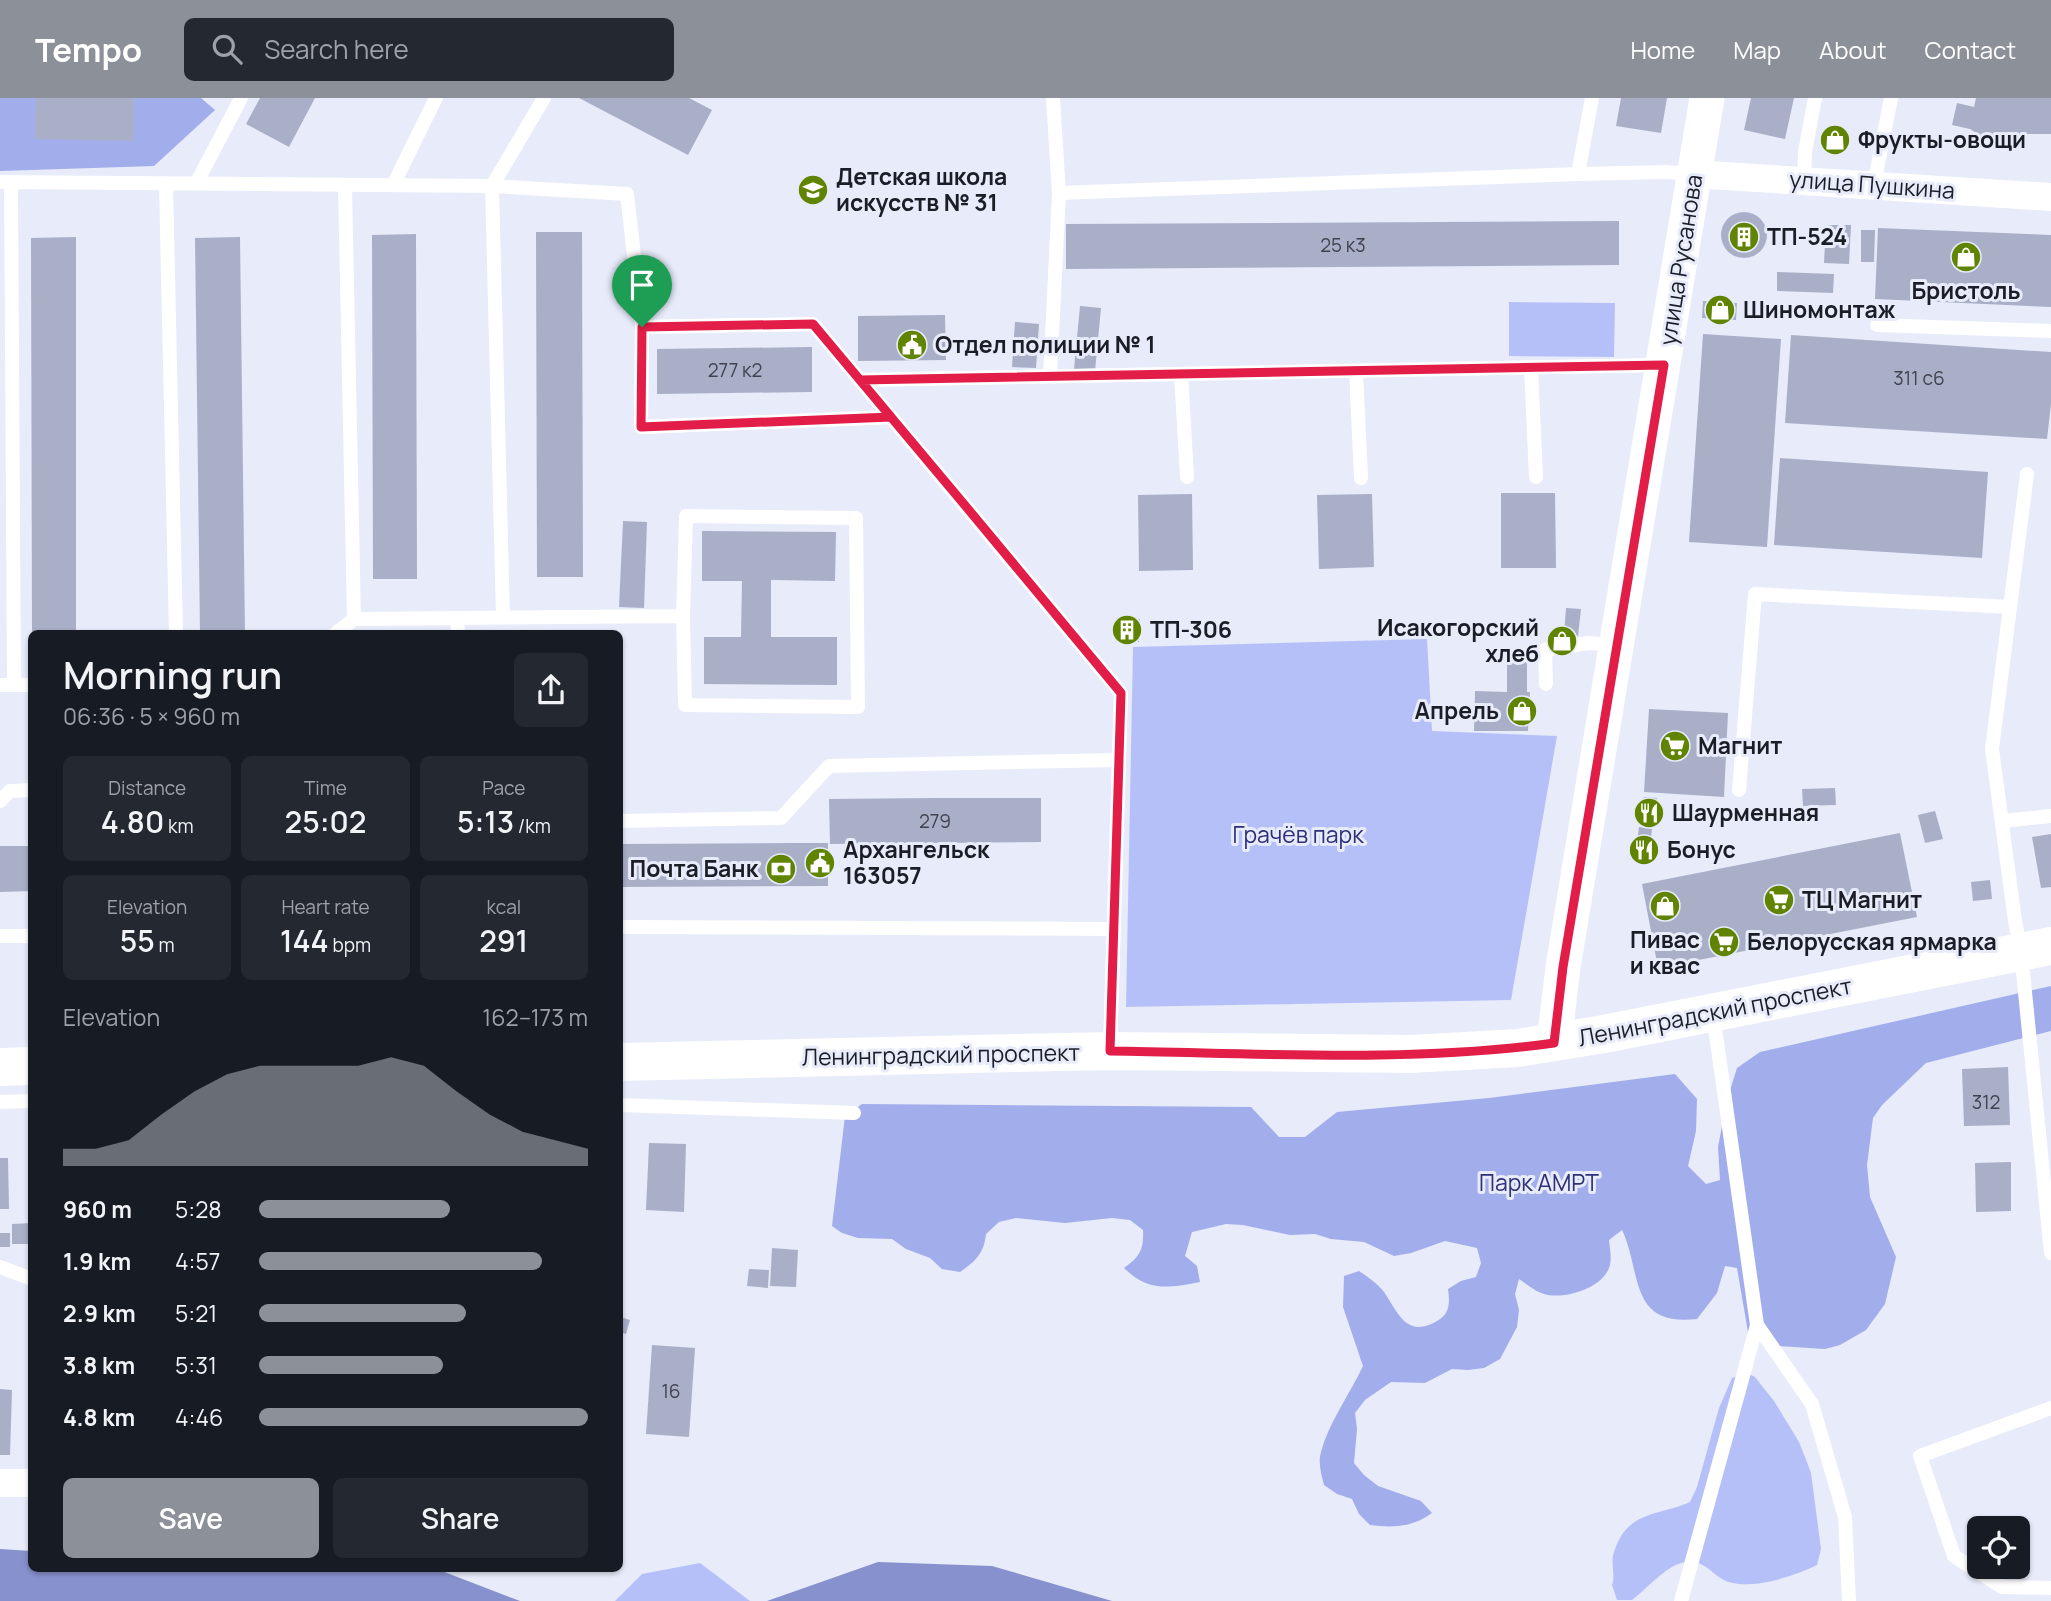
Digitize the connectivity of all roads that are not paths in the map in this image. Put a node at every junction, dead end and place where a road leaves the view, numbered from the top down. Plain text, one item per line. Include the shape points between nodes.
1 (242, 98) edge
2 (436, 98) edge
3 (544, 98) edge
4 (1053, 98) edge
5 (1592, 98) edge
6 (1707, 98) edge
7 (1815, 98) edge
8 (1891, 98) edge
9 (1578, 174) junction
10 (1693, 174) junction
11 (1804, 181) junction
12 (6, 182) edge
13 (197, 183) junction
14 (166, 184) junction
15 (393, 185) junction
16 (345, 186) junction
17 (492, 186) junction
18 (1874, 186) junction
19 (1059, 194) junction
20 (2051, 197) edge
21 (1877, 325) dead end
22 (642, 327) junction
23 (2051, 331) edge
24 (1664, 365) junction
25 (1531, 368) junction
26 (1356, 371) junction
27 (1181, 374) junction
28 (1050, 376) junction
29 (860, 380) junction
30 (891, 417) junction
31 (2027, 474) dead end
32 (1186, 477) dead end
33 (1536, 477) dead end
34 (1361, 478) dead end
35 (2010, 607) junction
36 (683, 616) junction
37 (503, 617) junction
38 (457, 618) junction
39 (354, 619) junction
40 (176, 630) edge
41 (340, 630) edge
42 (458, 630) edge
43 (1618, 645) junction
44 (1546, 684) dead end
45 (7, 685) edge
46 (28, 685) edge
47 (1118, 760) junction
48 (28, 790) edge
49 (1739, 790) dead end
50 (0, 801) edge
51 (2051, 816) edge
52 (623, 821) edge
53 (2002, 821) junction
54 (623, 927) edge
55 (1114, 929) junction
56 (0, 936) edge
57 (28, 936) edge
58 (2036, 949) edge
59 (1713, 1013) junction
60 (1554, 1043) junction
61 (1110, 1051) junction
62 (623, 1062) edge
63 (28, 1066) edge
64 (0, 1067) edge
65 (28, 1101) edge
66 (0, 1102) edge
67 (623, 1105) edge
68 (854, 1113) dead end
69 (2051, 1253) edge
70 (0, 1267) edge
71 (28, 1278) edge
72 (1757, 1325) junction
73 (2051, 1408) edge
74 (0, 1483) edge
75 (28, 1483) edge
76 (2051, 1588) edge
77 (1681, 1601) edge
78 (1849, 1601) edge

1 - 13 lane
2 - 15 lane
3 - 17 lane
4 - 19 lane
5 - 9 lane
6 - 10 street, улица Русанова
7 - 11 lane
8 - 18 lane
9 - 10 lane
9 - 19 lane
10 - 11 street, улица Пушкина
10 - 24 street, улица Русанова
11 - 18 street, улица Пушкина
12 - 14 lane
12 - 45 lane
13 - 14 lane
13 - 16 lane
14 - 40 lane
15 - 16 lane
15 - 17 lane
16 - 39 lane
17 - 22 lane via 628,194
17 - 37 lane
18 - 20 street, улица Пушкина
19 - 28 lane
21 - 23 lane
22 - 29 lane via 813,324
22 - 30 lane via 641,427
24 - 25 lane
24 - 43 street, улица Русанова
25 - 26 lane
25 - 33 lane
26 - 27 lane
26 - 34 lane
27 - 28 lane
27 - 32 lane
28 - 29 lane
29 - 30 lane
30 - 47 lane via 1121,693
31 - 35 lane
35 - 49 lane via 1755,594
35 - 53 lane via 1992,749
36 - 36 lane via 686,516 856,518 858,707 685,705
36 - 37 lane
37 - 38 lane
38 - 39 lane
38 - 42 lane
39 - 41 lane
43 - 44 lane via 1588,643 1545,650
43 - 60 street, улица Русанова
45 - 46 lane
47 - 52 lane via 829,766 781,818
47 - 55 lane
48 - 50 lane via 9,792
51 - 53 lane
53 - 58 lane via 2015,921
54 - 55 lane
55 - 61 lane
56 - 57 lane
58 - 59 main road, Ленинградский проспект
58 - 69 lane
59 - 60 main road, Ленинградский проспект
59 - 72 lane
60 - 61 main road, Ленинградский проспект via 1411,1054
61 - 62 main road, Ленинградский проспект
63 - 64 main road
65 - 66 lane
67 - 68 lane
70 - 71 lane
72 - 77 lane
72 - 78 lane via 1812,1404 1845,1517
73 - 76 lane via 1920,1456 1954,1556 2002,1587
74 - 75 street

